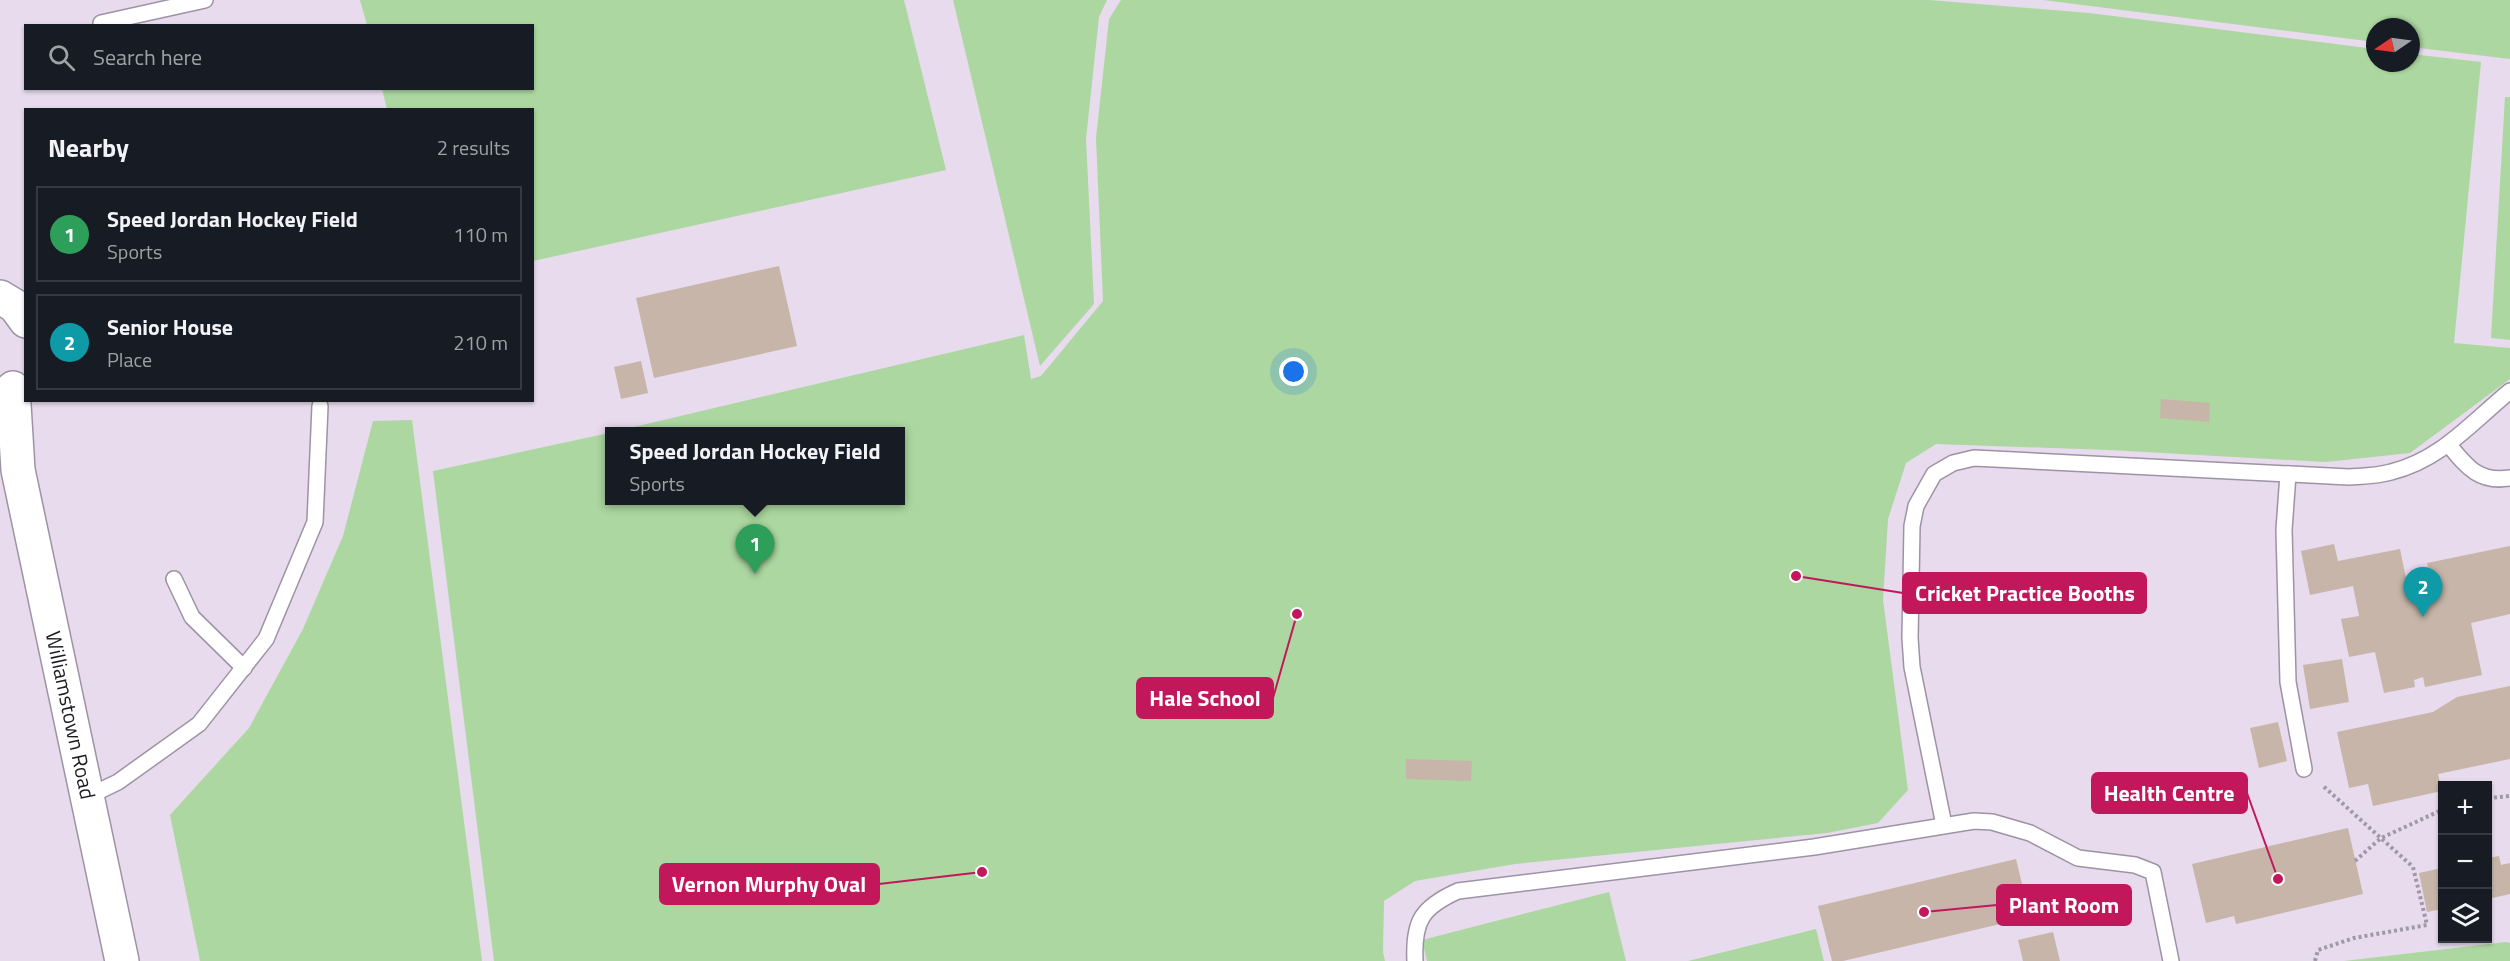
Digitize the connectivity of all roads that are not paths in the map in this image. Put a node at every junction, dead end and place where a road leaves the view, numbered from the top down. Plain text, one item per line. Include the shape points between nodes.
1 (204, 0) edge
2 (101, 23) dead end
3 (0, 297) edge
4 (24, 318) edge
5 (13, 385) edge
6 (2510, 391) edge
7 (320, 406) dead end
8 (2449, 445) junction
9 (9, 458) edge
10 (2288, 474) junction
11 (2510, 478) edge
12 (174, 579) dead end
13 (244, 668) junction
14 (2304, 769) road end
15 (89, 796) junction
16 (1944, 825) junction
17 (122, 961) edge
18 (1415, 961) edge
19 (2170, 961) edge

1 - 2 lane
3 - 4 main road via 15,306
5 - 9 main road, Williamstown Road
6 - 8 lane
7 - 13 lane via 315,522 266,639
8 - 10 lane via 2425,460 2391,472 2349,477
8 - 11 lane via 2481,476 2494,481
9 - 15 main road, Williamstown Road
10 - 14 lane via 2284,530 2288,682
10 - 16 lane via 1974,458 1953,463 1934,474 1916,506 1912,526 1910,638 1916,692
12 - 13 lane via 192,617
13 - 15 lane via 199,724 118,782
15 - 17 main road, Williamstown Road
16 - 18 lane via 1814,847 1458,891 1435,901 1421,917 1414,940
16 - 19 lane via 1992,822 2030,833 2078,858 2135,865 2153,872

